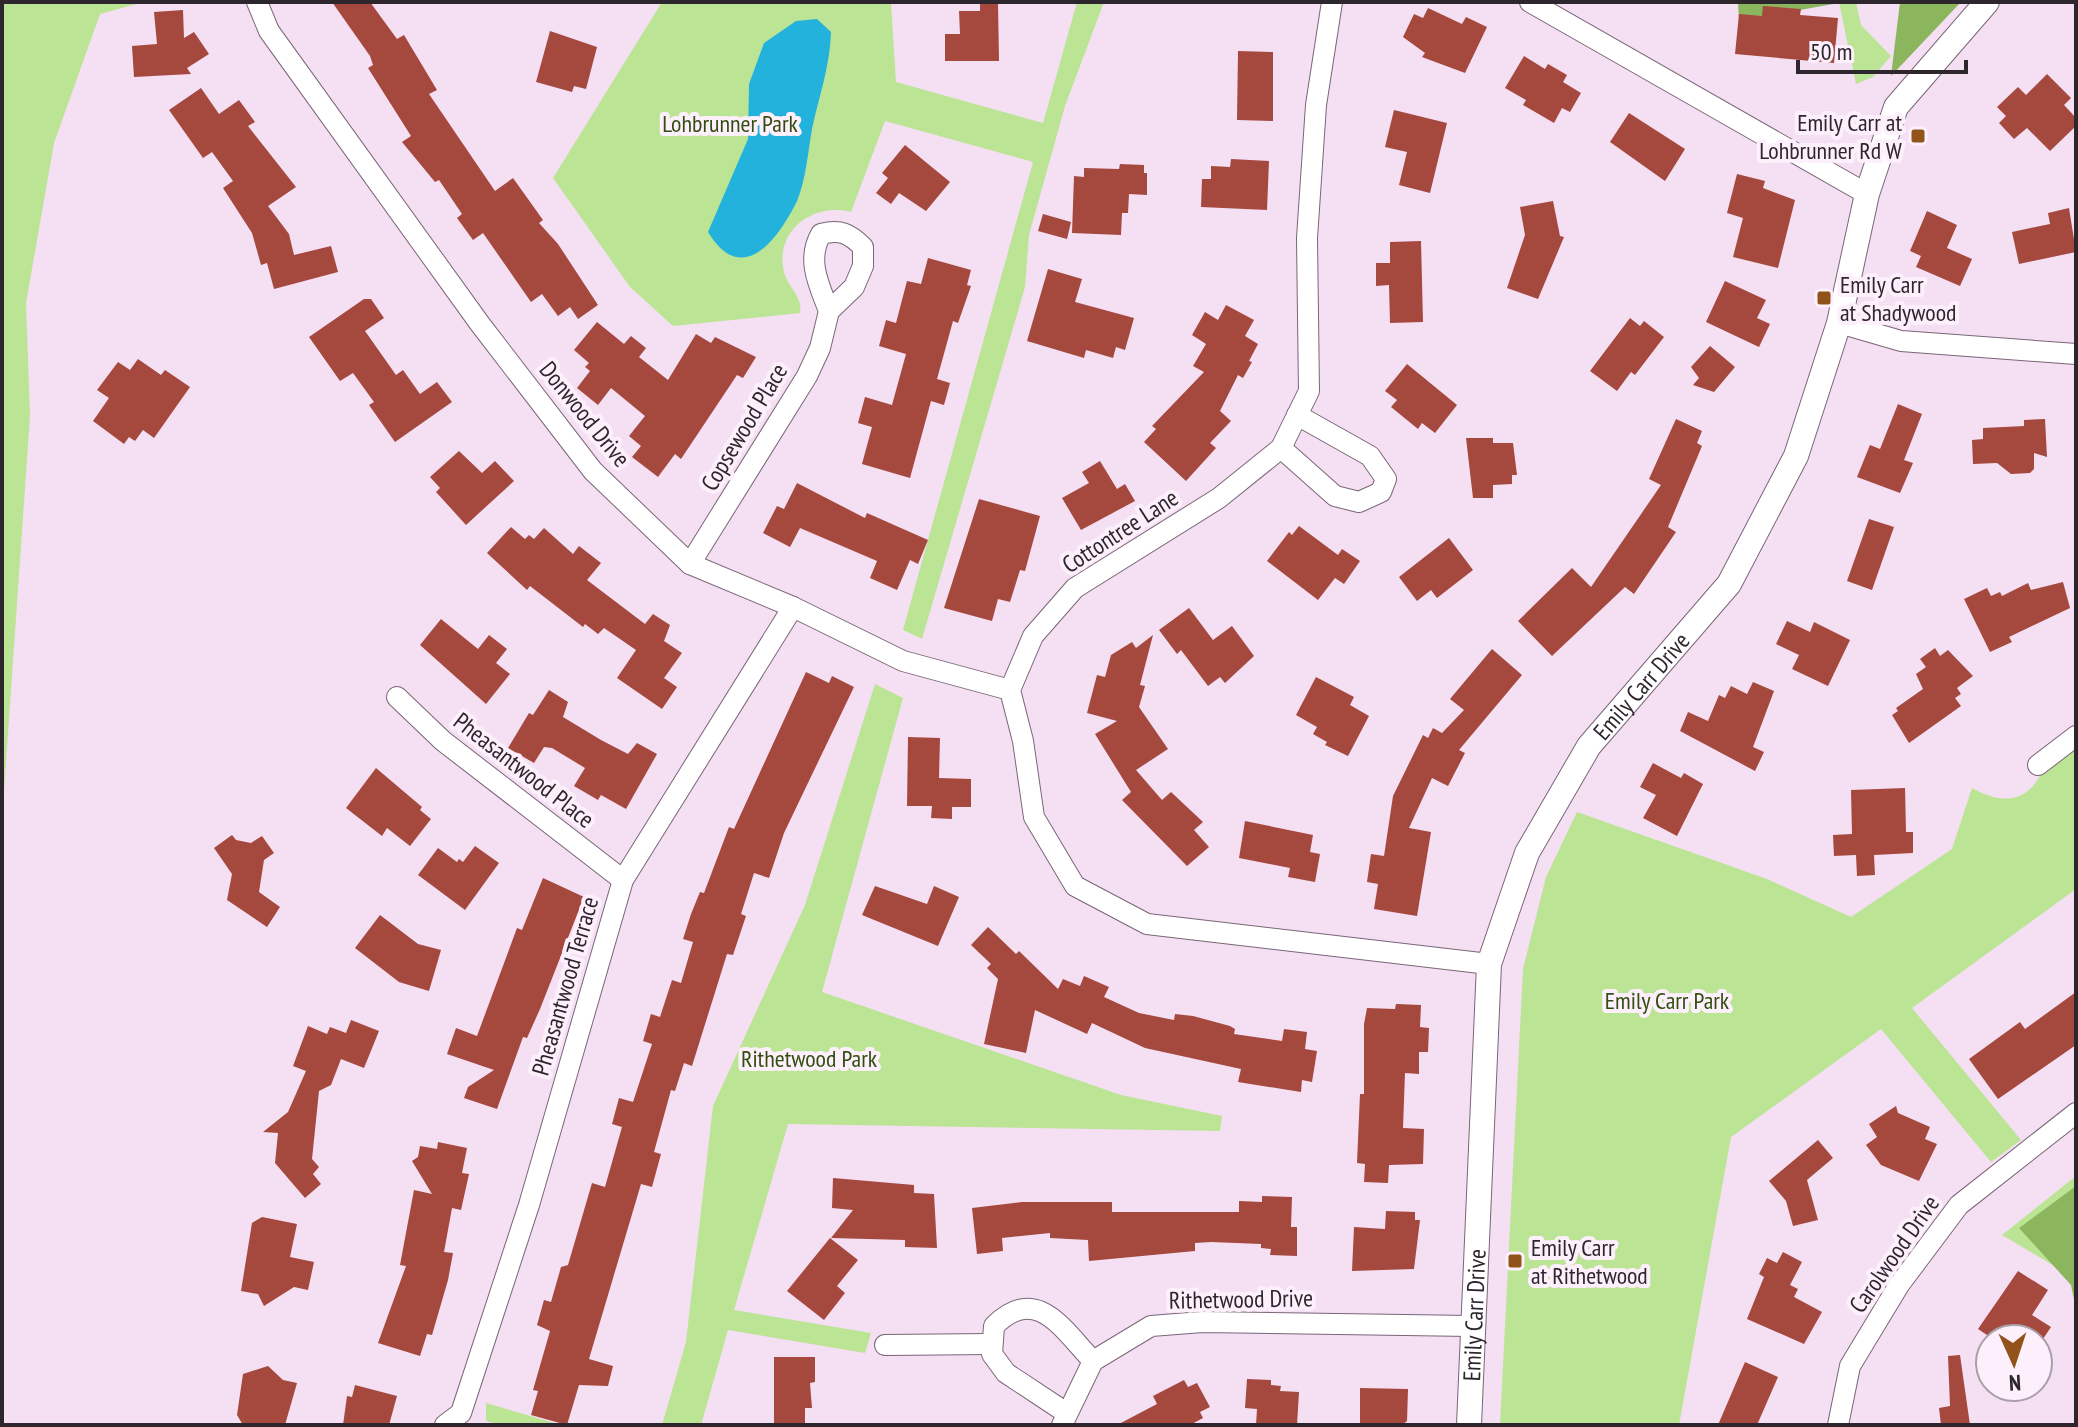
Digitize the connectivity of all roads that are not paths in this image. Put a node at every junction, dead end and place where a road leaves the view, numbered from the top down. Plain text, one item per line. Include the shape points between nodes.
1 (257, 2) edge
2 (1332, 2) edge
3 (1530, 2) edge
4 (1987, 2) edge
5 (1867, 194) junction
6 (829, 311) dead end
7 (1839, 323) junction
8 (2076, 354) edge
9 (1297, 415) junction
10 (1281, 448) junction
11 (690, 564) junction
12 (793, 607) junction
13 (1010, 690) junction
14 (397, 697) dead end
15 (2076, 736) edge
16 (2038, 765) dead end
17 (623, 880) junction
18 (1489, 964) junction
19 (2076, 1113) edge
20 (1471, 1326) junction
21 (991, 1344) junction
22 (885, 1345) dead end
23 (1093, 1361) junction
24 (1064, 1418) edge
25 (459, 1421) edge
26 (1469, 1425) edge
27 (1838, 1425) edge

1 - 11 street, Donwood Drive via 269,31 593,471
2 - 9 street, Cottontree Lane via 1316,105 1307,238 1309,391
3 - 5 street
4 - 5 street, Emily Carr Drive via 1896,107
5 - 7 street, Emily Carr Drive
6 - 11 street, Copsewood Place via 807,376
7 - 8 street via 1901,341
7 - 18 street, Emily Carr Drive via 1796,456 1729,584 1589,746 1527,853
9 - 10 street, Cottontree Lane
9 - 10 street via 1370,456 1386,479 1381,492 1359,502 1335,496
10 - 13 street, Cottontree Lane via 1219,498 1075,588 1033,636
11 - 12 street, Donwood Drive
12 - 13 street, Donwood Drive via 903,661
12 - 17 street, Pheasantwood Terrace
13 - 18 street via 1034,817 1075,886 1147,924
14 - 17 street, Pheasantwood Place via 443,741
15 - 16 street
17 - 25 street, Pheasantwood Terrace via 529,1205
18 - 20 street, Emily Carr Drive
19 - 27 street, Carolwood Drive via 1959,1205 1899,1285 1850,1366
20 - 23 street, Rithetwood Drive via 1151,1326
20 - 26 street, Emily Carr Drive
21 - 22 street
21 - 23 street via 994,1326 1005,1316 1034,1308 1050,1315
21 - 24 street via 1006,1373
23 - 24 street

